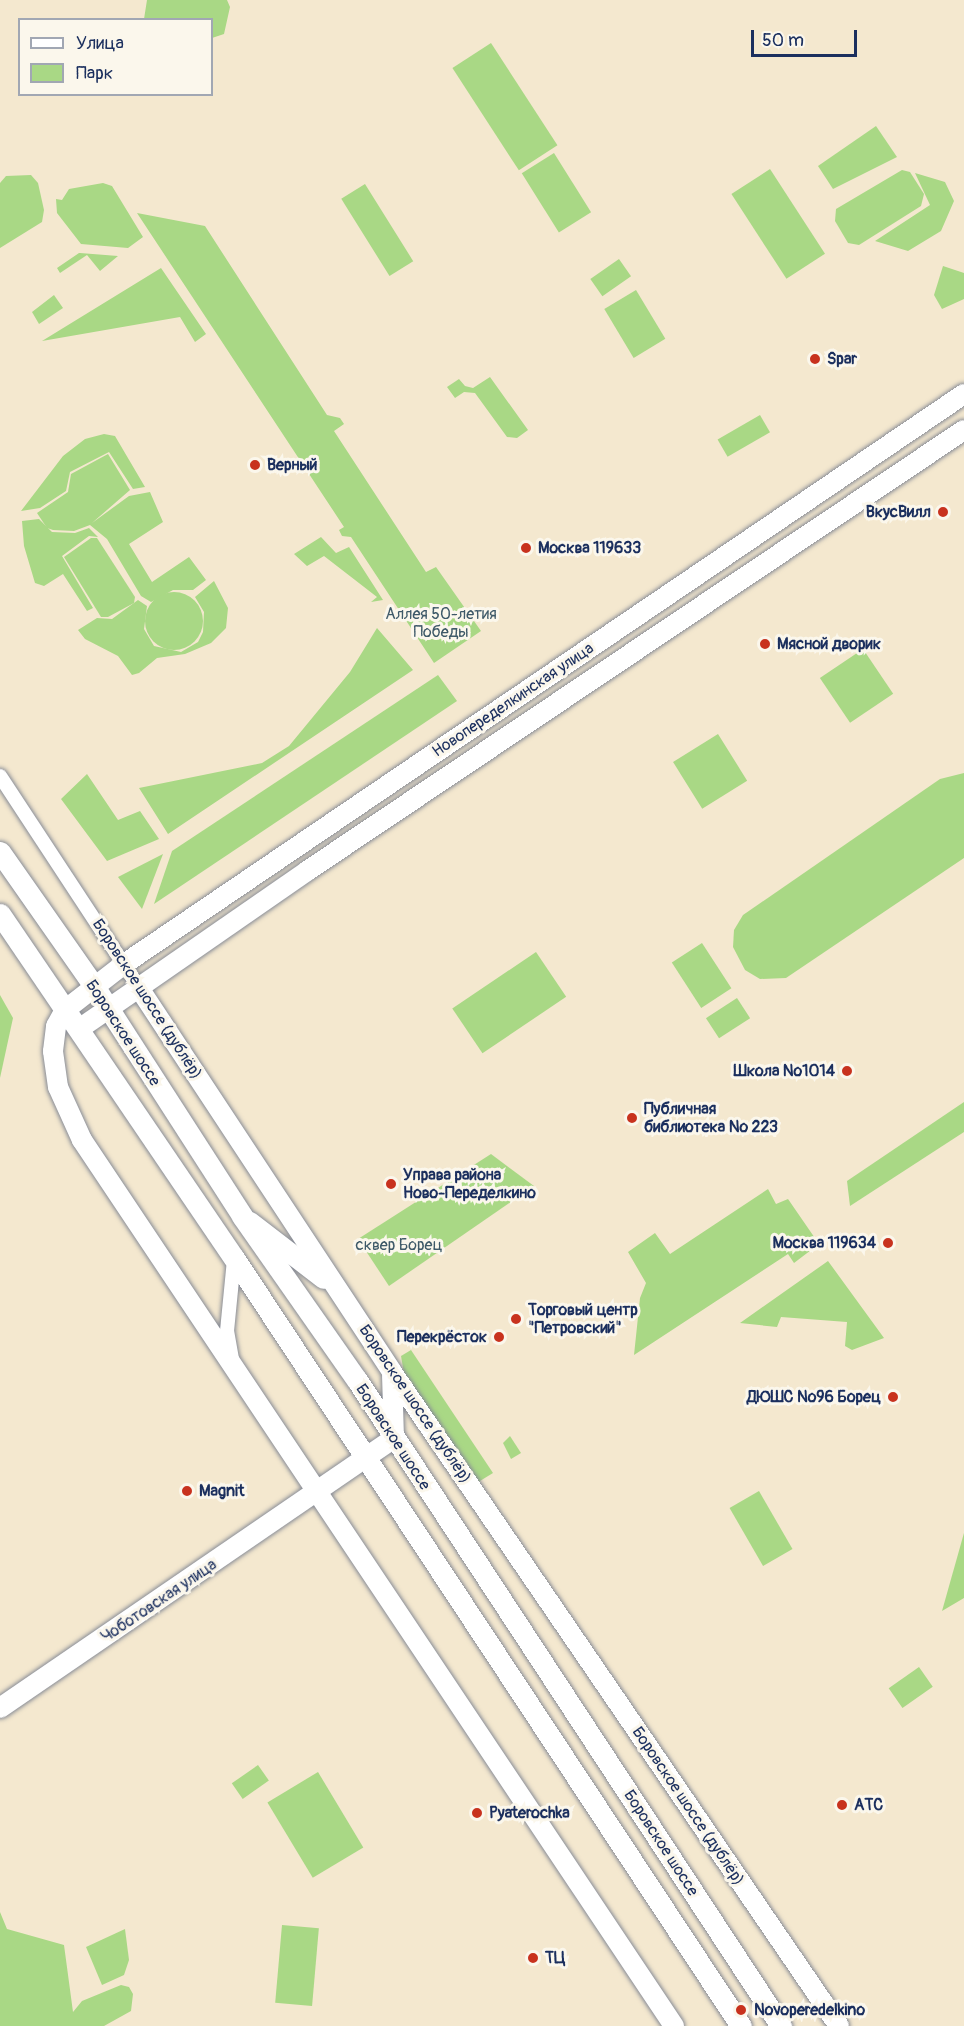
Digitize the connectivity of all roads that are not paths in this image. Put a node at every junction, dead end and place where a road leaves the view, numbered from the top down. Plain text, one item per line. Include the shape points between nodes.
1 (964, 394) edge
2 (964, 430) edge
3 (0, 776) edge
4 (0, 852) edge
5 (0, 914) edge
6 (124, 964) junction
7 (94, 986) junction
8 (139, 988) junction
9 (108, 1008) junction
10 (65, 1010) junction
11 (79, 1029) junction
12 (242, 1216) junction
13 (234, 1258) junction
14 (336, 1287) junction
15 (392, 1372) junction
16 (238, 1374) junction
17 (394, 1438) junction
18 (365, 1457) junction
19 (315, 1491) junction
20 (0, 1708) edge
21 (674, 2026) edge
22 (741, 2026) edge
23 (781, 2026) edge
24 (839, 2026) edge

1 - 6 main road, Новопеределкинская улица
2 - 8 main road, Новопеределкинская улица
3 - 6 street, Боровское шоссе (дублёр)
4 - 7 main road, Боровское шоссе
5 - 10 main road, Боровское шоссе
6 - 7 main road, Новопеределкинская улица
6 - 8 street, Боровское шоссе (дублёр)
7 - 9 main road, Боровское шоссе
7 - 10 main road, Новопеределкинская улица
8 - 9 main road, Новопеределкинская улица
8 - 14 main road, Боровское шоссе (дублёр)
9 - 11 main road, Новопеределкинская улица
9 - 12 main road, Боровское шоссе
10 - 11 main road, Боровское шоссе
10 - 16 main road via 56,1026 53,1051 58,1087 69,1114 82,1140
11 - 13 main road, Боровское шоссе via 95,1059
12 - 14 main road
12 - 17 main road, Боровское шоссе
13 - 16 street via 227,1331 229,1352
13 - 18 main road, Боровское шоссе
14 - 15 main road, Боровское шоссе (дублёр)
15 - 17 main road
15 - 24 main road, Боровское шоссе (дублёр)
16 - 19 main road
17 - 18 main road, Чоботовская улица
17 - 23 main road, Боровское шоссе
18 - 19 main road, Чоботовская улица
18 - 22 main road, Боровское шоссе
19 - 20 main road, Чоботовская улица
19 - 21 main road

